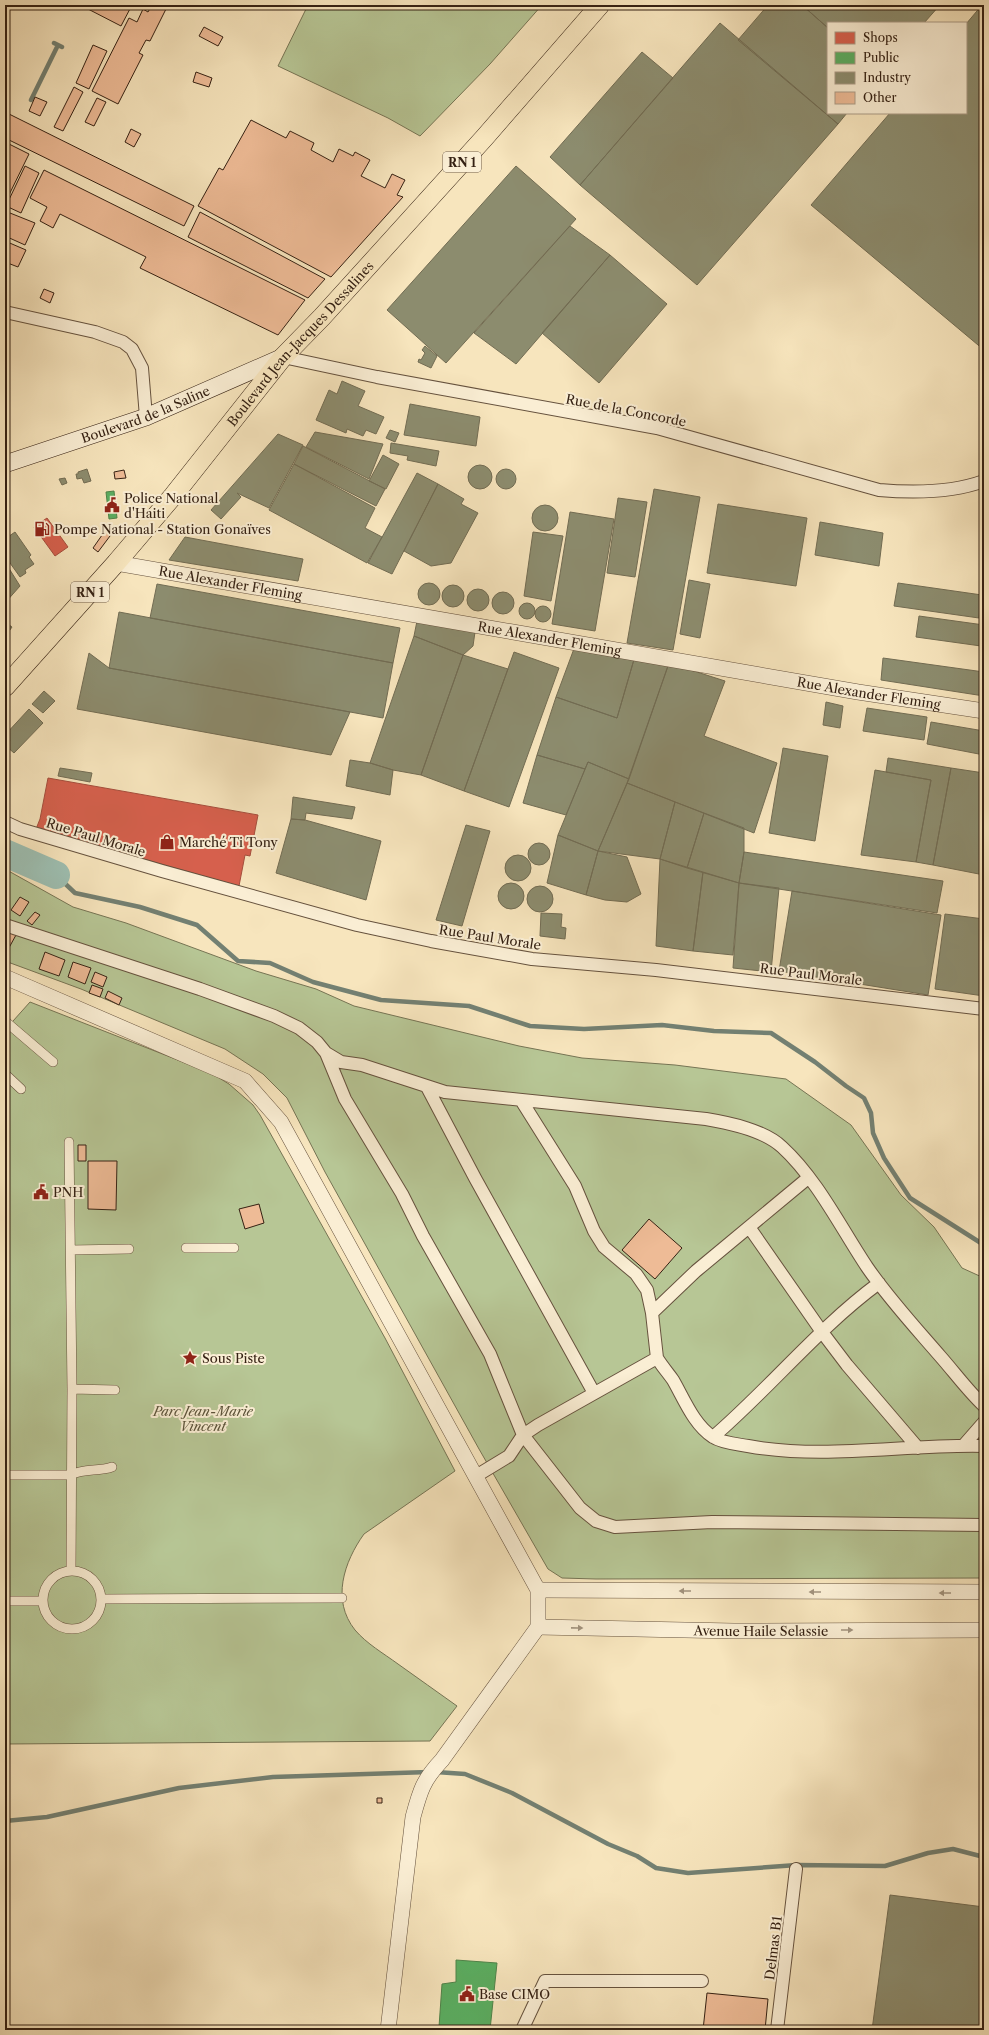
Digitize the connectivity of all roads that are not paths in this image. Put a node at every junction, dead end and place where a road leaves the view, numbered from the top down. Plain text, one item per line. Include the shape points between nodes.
1 (600, 5) edge
2 (5, 312) edge
3 (283, 357) junction
4 (146, 417) junction
5 (5, 464) edge
6 (984, 481) edge
7 (116, 563) junction
8 (5, 687) edge
9 (984, 711) edge
10 (5, 822) edge
11 (5, 925) edge
12 (5, 977) edge
13 (984, 1009) edge
14 (5, 1022) edge
15 (326, 1053) junction
16 (53, 1062) dead end
17 (5, 1074) edge
18 (427, 1087) junction
19 (21, 1089) dead end
20 (521, 1100) junction
21 (69, 1142) dead end
22 (808, 1178) junction
23 (749, 1227) junction
24 (186, 1248) dead end
25 (234, 1248) dead end
26 (129, 1249) dead end
27 (71, 1250) junction
28 (880, 1283) junction
29 (652, 1313) junction
30 (822, 1332) junction
31 (657, 1358) junction
32 (72, 1389) junction
33 (115, 1390) dead end
34 (594, 1393) junction
35 (984, 1406) edge
36 (984, 1422) edge
37 (523, 1435) junction
38 (713, 1437) junction
39 (963, 1446) junction
40 (984, 1446) edge
41 (918, 1448) junction
42 (112, 1468) dead end
43 (5, 1475) edge
44 (71, 1475) junction
45 (476, 1476) junction
46 (984, 1525) edge
47 (72, 1571) junction
48 (538, 1590) junction
49 (984, 1592) edge
50 (342, 1598) dead end
51 (102, 1599) junction
52 (5, 1601) edge
53 (43, 1601) junction
54 (538, 1627) junction
55 (984, 1630) edge
56 (796, 1869) dead end
57 (702, 1981) dead end
58 (388, 2030) edge
59 (522, 2030) edge
60 (777, 2030) edge

1 - 3 main road, Boulevard Jean-Jacques Dessalines / RN 1 via 474,149
2 - 4 street via 95,332 123,342 132,349 142,368
3 - 4 main road, Boulevard de la Saline
3 - 6 street, Rue de la Concorde via 377,377 657,428 879,490 910,493
3 - 7 main road, Boulevard Jean-Jacques Dessalines / RN 1 via 173,496
4 - 5 main road, Boulevard de la Saline
7 - 8 main road, Boulevard Jean-Jacques Dessalines / RN 1
7 - 9 street, Rue Alexander Fleming via 863,693
10 - 13 street, Rue Paul Morale via 162,871 357,925 431,941 532,959 656,970
11 - 15 street via 274,1016 298,1028 317,1042
12 - 45 street via 245,1082 281,1122
14 - 16 street
15 - 18 street via 341,1062 362,1065
15 - 37 street via 345,1099 402,1194 490,1354
17 - 19 street
18 - 20 street via 445,1092
18 - 34 street
20 - 22 street via 738,1124 781,1146
20 - 29 street via 575,1186 594,1231 604,1247 636,1274 647,1290
21 - 27 street
22 - 23 street
22 - 28 street
23 - 29 street via 696,1271
23 - 30 street
24 - 25 street
26 - 27 street
27 - 32 street
28 - 30 street via 847,1308
28 - 35 street via 905,1317
29 - 31 street
30 - 38 street via 744,1410
30 - 41 street
31 - 34 street
31 - 38 street via 699,1424
32 - 33 street
32 - 44 street
34 - 37 street
36 - 39 street
37 - 45 street via 509,1456
37 - 46 street via 580,1508 596,1521 615,1527 712,1522
38 - 41 street via 766,1449 839,1452
39 - 40 street
39 - 41 street
42 - 44 street via 80,1470
43 - 44 street
44 - 47 street
45 - 48 street
47 - 51 street via 87,1574 98,1585
47 - 53 street via 60,1573 51,1580 45,1590
49 -> 48 street
48 - 54 street
50 - 51 street
51 - 53 street via 100,1611 94,1620 85,1627 73,1630 62,1628 52,1622 45,1612
52 - 53 street
54 -> 55 street, Avenue Haile Selassie via 734,1631
54 - 58 street via 442,1760 428,1774 418,1795 413,1817
56 - 60 street, Delmas B1
57 - 59 street via 545,1980

